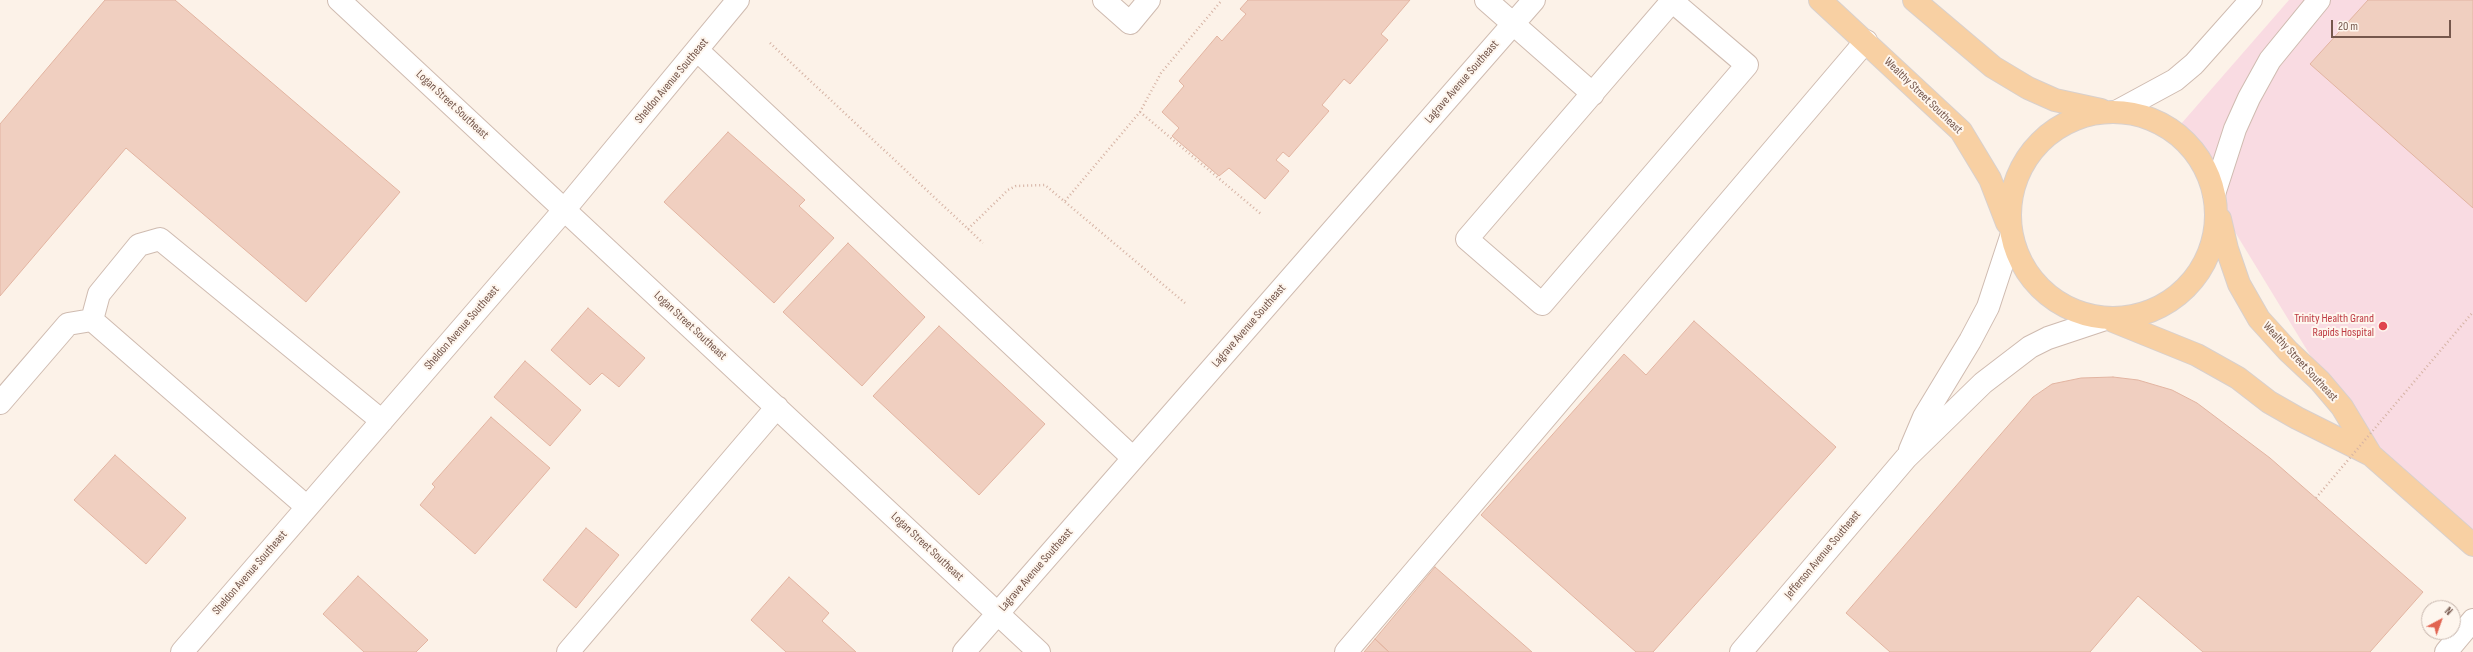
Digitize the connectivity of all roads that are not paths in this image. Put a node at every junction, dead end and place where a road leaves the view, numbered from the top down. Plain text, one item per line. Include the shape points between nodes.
1 (339, 0) edge
2 (738, 0) edge
3 (1104, 0) edge
4 (1149, 0) edge
5 (1486, 0) edge
6 (1534, 0) edge
7 (1820, 0) edge
8 (2251, 0) edge
9 (2319, 0) edge
10 (1925, 3) edge
11 (1514, 23) junction
12 (1866, 41) junction
13 (697, 50) junction
14 (1593, 94) junction
15 (2113, 112) junction
16 (2214, 196) junction
17 (565, 209) junction
18 (2011, 235) junction
19 (2106, 319) junction
20 (92, 320) junction
21 (0, 403) edge
22 (777, 407) junction
23 (382, 420) junction
24 (2371, 455) junction
25 (1133, 458) junction
26 (1906, 458) junction
27 (307, 507) junction
28 (2473, 545) edge
29 (998, 613) junction
30 (2473, 620) edge
31 (182, 652) edge
32 (568, 652) edge
33 (964, 652) edge
34 (1039, 652) edge
35 (1346, 652) edge
36 (1741, 652) edge
37 (2446, 652) edge

1 - 17 street, Logan Street Southeast
2 - 13 street, Sheldon Avenue Southeast
3 - 4 street via 1130,23
5 - 11 street
6 - 11 street, Lagrave Avenue Southeast
7 - 12 main road, Wealthy Street Southeast
8 - 15 street via 2194,64 2175,80
9 - 16 street via 2270,60 2249,98 2235,129
10 - 15 main road via 1993,67 2028,88 2055,100
11 - 14 street
11 - 25 street, Lagrave Avenue Southeast
12 - 18 main road, Wealthy Street Southeast via 1961,131 1990,179
12 - 35 street
13 - 17 street, Sheldon Avenue Southeast
13 - 25 street
14 - 14 street via 1467,239 1542,304 1747,66 1672,1
15 - 16 main road via 2133,114 2154,121 2174,132 2201,161 2210,179
15 - 18 main road via 2085,116 2061,125 2041,140 2025,160 2014,183 2010,208
16 - 19 main road via 2216,224 2210,250 2198,274 2181,293 2159,308 2134,317
16 - 24 main road, Wealthy Street Southeast via 2227,250 2239,284 2259,319 2342,407
17 - 22 street, Logan Street Southeast
17 - 23 street, Sheldon Avenue Southeast
18 - 19 main road, Wealthy Street Southeast via 2025,270 2047,295 2069,309
18 - 26 street, Jefferson Avenue Southeast via 1988,307 1924,417
19 - 24 main road, Wealthy Street Southeast via 2197,355 2238,378 2269,402
19 - 26 street, Jefferson Avenue Southeast via 2048,338 2010,361 1983,383
20 - 21 street via 68,324
20 - 23 street via 99,294 139,246 160,239
20 - 27 street
22 - 29 street, Logan Street Southeast
22 - 32 street
23 - 27 street, Sheldon Avenue Southeast
24 - 28 main road, Wealthy Street Southeast
25 - 29 street, Lagrave Avenue Southeast
26 - 36 street, Jefferson Avenue Southeast
27 - 31 street, Sheldon Avenue Southeast
29 - 33 street, Lagrave Avenue Southeast
29 - 34 street, Logan Street Southeast
30 - 37 street

